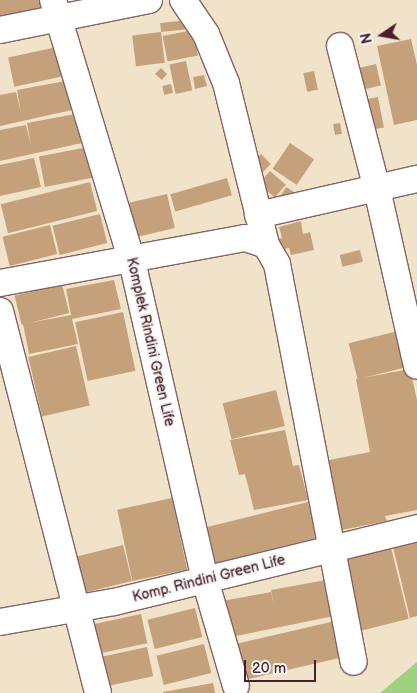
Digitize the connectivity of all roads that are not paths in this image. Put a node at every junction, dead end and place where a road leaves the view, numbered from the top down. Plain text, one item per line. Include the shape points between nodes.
1 (150, 0) edge
2 (183, 0) edge
3 (55, 10) edge
4 (0, 30) edge
5 (340, 46) dead end
6 (417, 179) edge
7 (377, 189) junction
8 (258, 215) junction
9 (266, 245) junction
10 (132, 260) junction
11 (0, 283) edge
12 (0, 311) edge
13 (417, 366) edge
14 (417, 528) edge
15 (332, 550) junction
16 (205, 580) junction
17 (76, 610) junction
18 (0, 622) edge
19 (354, 662) dead end
20 (236, 686) dead end
21 (98, 693) edge

1 - 3 street
2 - 8 street via 206,34 226,83
3 - 4 street
3 - 10 street, Komplek Rindini Green Life
5 - 7 street
6 - 7 street
7 - 8 street
7 - 13 street
8 - 9 street
9 - 10 street via 245,238
9 - 15 street via 277,264
10 - 11 street
10 - 16 street, Komplek Rindini Green Life
12 - 17 street
14 - 15 street, Komp. Rindini Green Life
15 - 16 street, Komp. Rindini Green Life
15 - 19 street
16 - 17 street, Komp. Rindini Green Life
16 - 20 street, Komplek Rindini Green Life
17 - 18 street, Komp. Rindini Green Life
17 - 21 street

